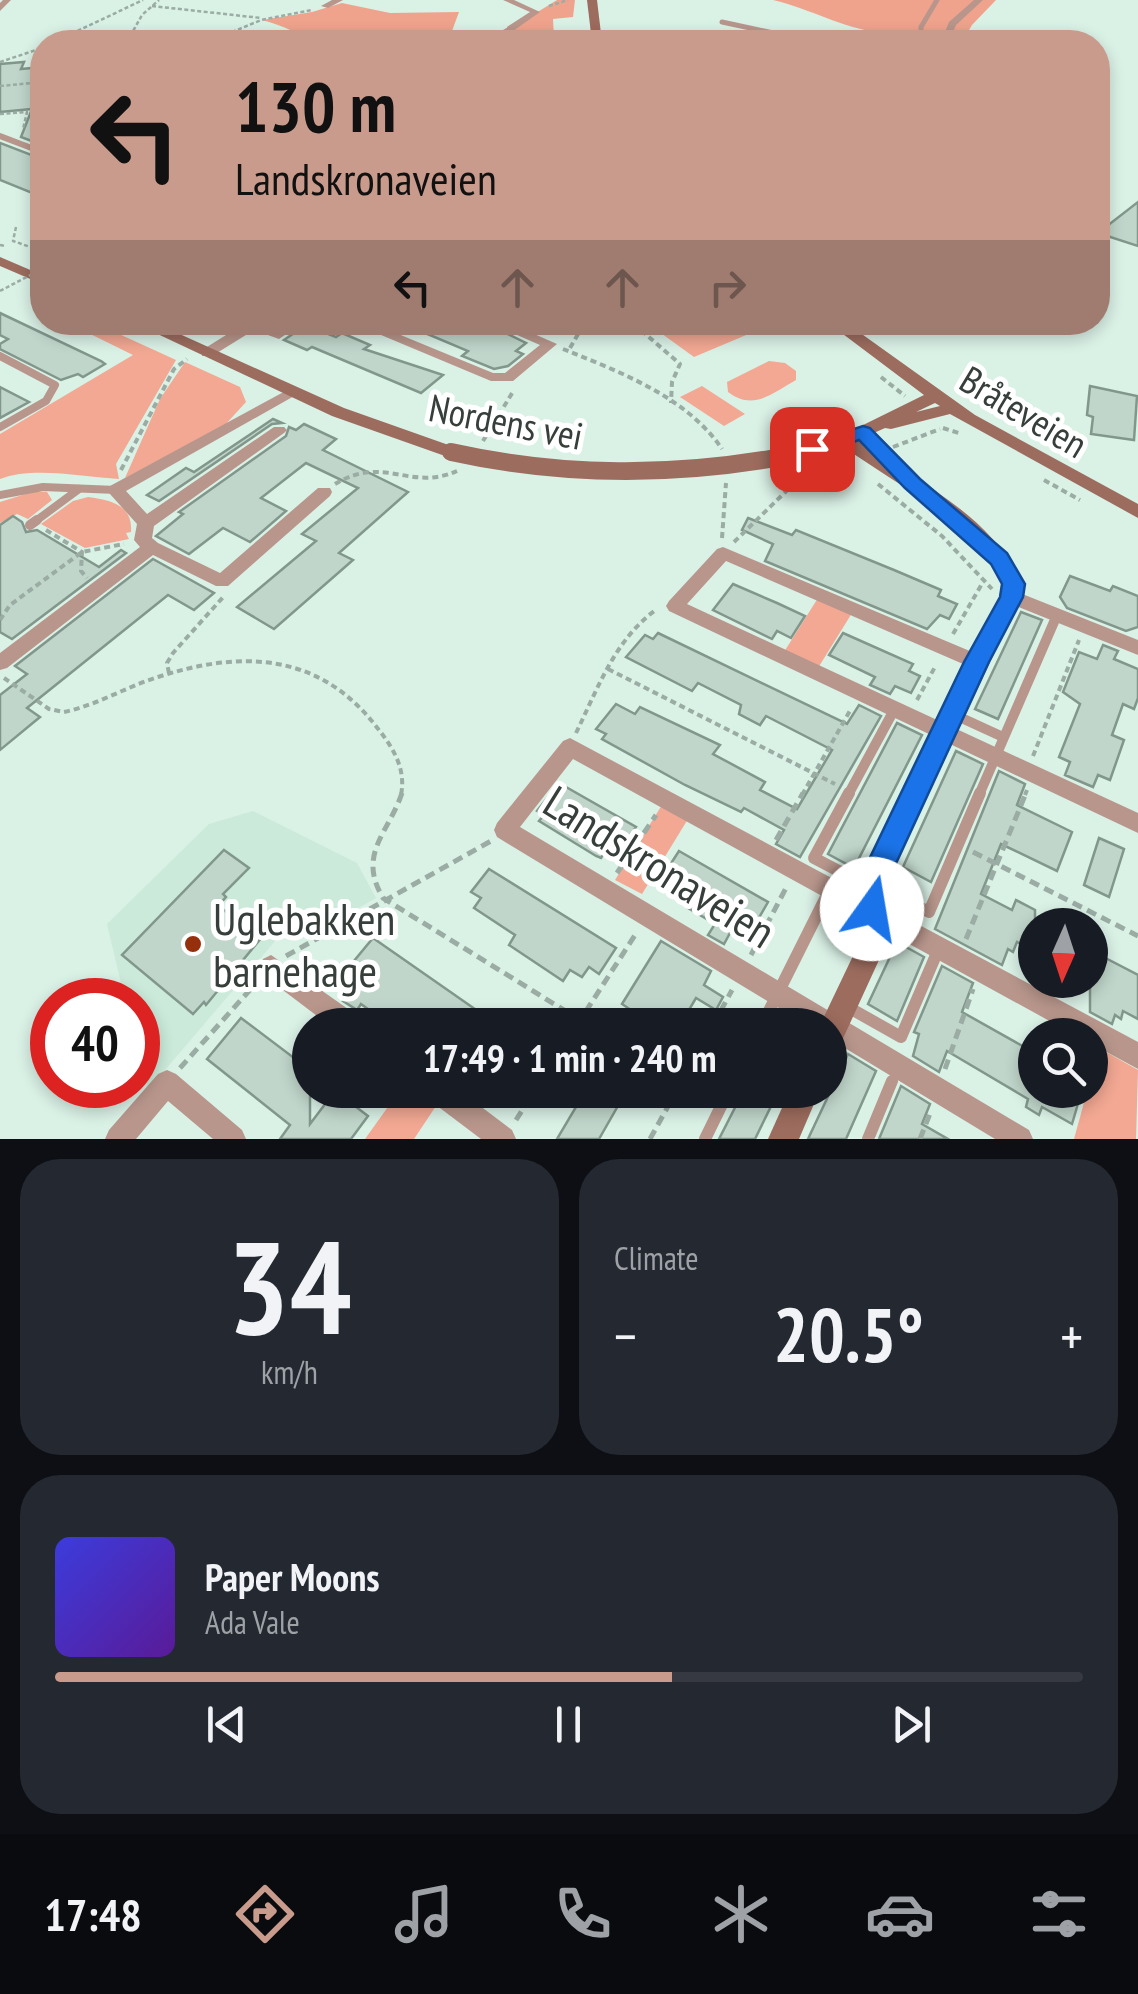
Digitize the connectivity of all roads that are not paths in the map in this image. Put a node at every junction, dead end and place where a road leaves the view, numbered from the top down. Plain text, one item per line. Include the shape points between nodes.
1 (7, 0) edge
2 (339, 0) edge
3 (507, 0) edge
4 (592, 0) edge
5 (937, 0) edge
6 (979, 0) edge
7 (325, 6) road end
8 (0, 8) edge
9 (722, 22) dead end
10 (510, 29) edge
11 (596, 30) edge
12 (760, 30) edge
13 (921, 30) edge
14 (949, 30) edge
15 (0, 136) edge
16 (30, 147) edge
17 (3, 250) edge
18 (30, 271) edge
19 (167, 335) edge
20 (237, 335) edge
21 (388, 335) edge
22 (527, 335) edge
23 (852, 335) edge
24 (207, 353) junction
25 (0, 356) edge
26 (291, 392) junction
27 (934, 396) junction
28 (952, 408) junction
29 (0, 427) edge
30 (279, 430) dead end
31 (862, 432) junction
32 (79, 490) junction
33 (116, 490) junction
34 (324, 492) dead end
35 (0, 495) edge
36 (1138, 512) edge
37 (32, 524) road end
38 (147, 537) junction
39 (1012, 597) junction
40 (1056, 615) junction
41 (1138, 648) edge
42 (977, 662) junction
43 (0, 664) edge
44 (894, 710) junction
45 (949, 723) junction
46 (999, 747) junction
47 (1138, 824) edge
48 (832, 887) junction
49 (873, 894) junction
50 (960, 958) junction
51 (271, 967) road end
52 (778, 992) junction
53 (326, 1008) edge
54 (770, 1008) edge
55 (809, 1008) edge
56 (843, 1008) edge
57 (847, 1025) edge
58 (847, 1029) edge
59 (1138, 1056) edge
60 (892, 1081) dead end
61 (469, 1108) edge
62 (720, 1108) edge
63 (797, 1108) edge
64 (509, 1131) edge
65 (118, 1139) edge
66 (234, 1139) edge
67 (705, 1139) edge
68 (783, 1139) edge
69 (868, 1139) edge
70 (1020, 1139) edge

1 - 8 street
2 - 7 street
3 - 10 street via 536,12
4 - 11 street
5 - 13 lane
6 - 14 street
9 - 12 lane
15 - 16 lane
17 - 18 street
19 - 24 street, Nordens vei
20 - 24 street
21 - 22 street via 508,378 550,344
23 - 27 street, Bråteveien
24 - 26 street, Nordens vei
25 - 29 lane via 55,386 46,401
26 - 31 street, Nordens vei, bridge via 451,452 606,474 690,471 787,456
26 - 33 street
27 - 28 street, Bråteveien
27 - 31 street, Nordens vei
28 - 31 street, Nordens vei
28 - 36 street, Bråteveien
30 - 38 street
31 - 39 street via 999,558 1011,576
32 - 33 lane
32 - 35 lane via 34,484
32 - 37 lane
33 - 38 street
34 - 38 street via 222,580
38 - 43 street via 96,589
39 - 40 street
39 - 42 street
40 - 41 street
40 - 46 lane
42 - 44 street via 723,553 675,606
42 - 45 street
44 - 45 street
44 - 49 lane via 814,858
45 - 46 street
45 - 49 street
46 - 47 street via 1030,773
46 - 49 lane via 929,912
48 - 49 street, Landskronaveien
48 - 52 lane
48 - 52 street, Landskronaveien via 570,746 505,830
49 - 50 street, Landskronaveien
49 - 56 street via 865,960
50 - 57 lane via 900,1037
50 - 59 street, Landskronaveien
51 - 53 street
52 - 54 lane
52 - 55 street, Landskronaveien
58 - 70 street, Landskronaveien
60 - 69 lane
61 - 64 street
62 - 67 lane
63 - 68 street
65 - 66 street via 167,1083

